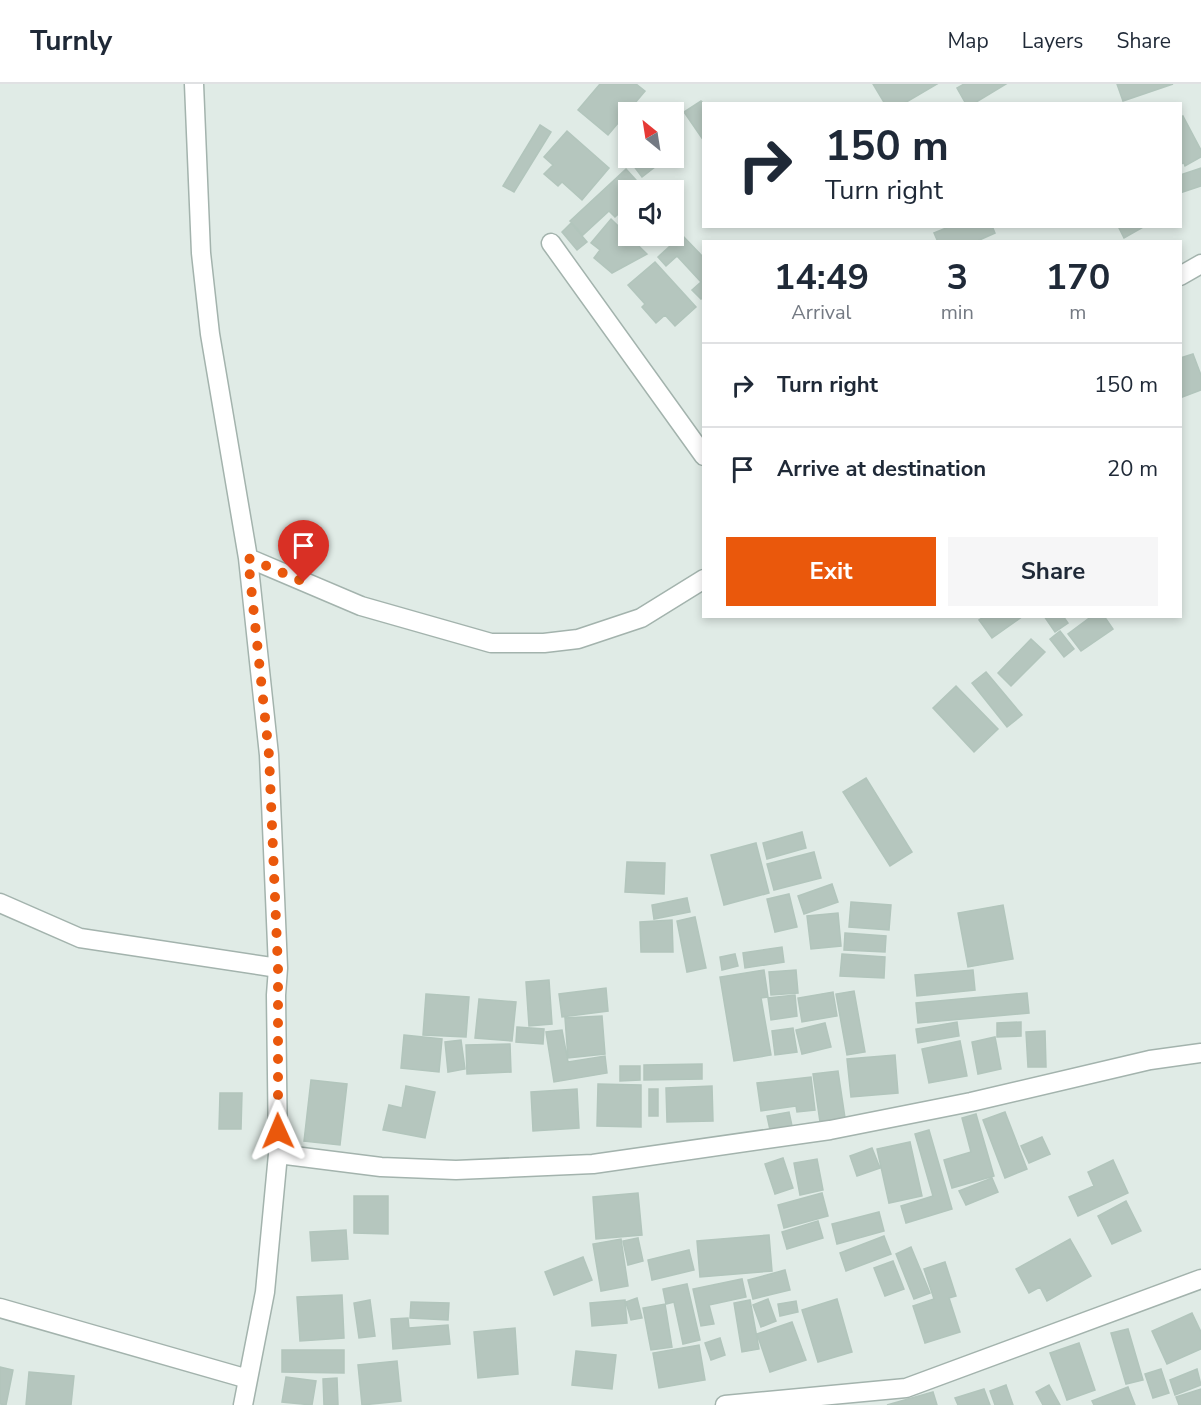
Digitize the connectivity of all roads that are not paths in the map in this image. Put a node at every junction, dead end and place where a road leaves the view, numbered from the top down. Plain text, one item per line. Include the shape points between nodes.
1 (194, 84) edge
2 (551, 243) dead end
3 (1201, 264) edge
4 (1182, 275) edge
5 (702, 453) edge
6 (248, 558) junction
7 (702, 580) edge
8 (0, 903) edge
9 (278, 968) junction
10 (1201, 1053) edge
11 (278, 1154) junction
12 (1201, 1279) edge
13 (0, 1308) edge
14 (248, 1379) junction
15 (243, 1405) edge
16 (725, 1405) edge

1 - 6 street via 210,334
2 - 5 street
3 - 4 street
6 - 7 street via 361,606 491,643 578,639 641,618
6 - 9 street via 269,755
8 - 9 street via 80,938
9 - 11 street
10 - 11 street via 1150,1060 830,1130 593,1164 456,1170 381,1167
11 - 14 street via 265,1292
12 - 16 street via 906,1389
13 - 14 street
14 - 15 street

